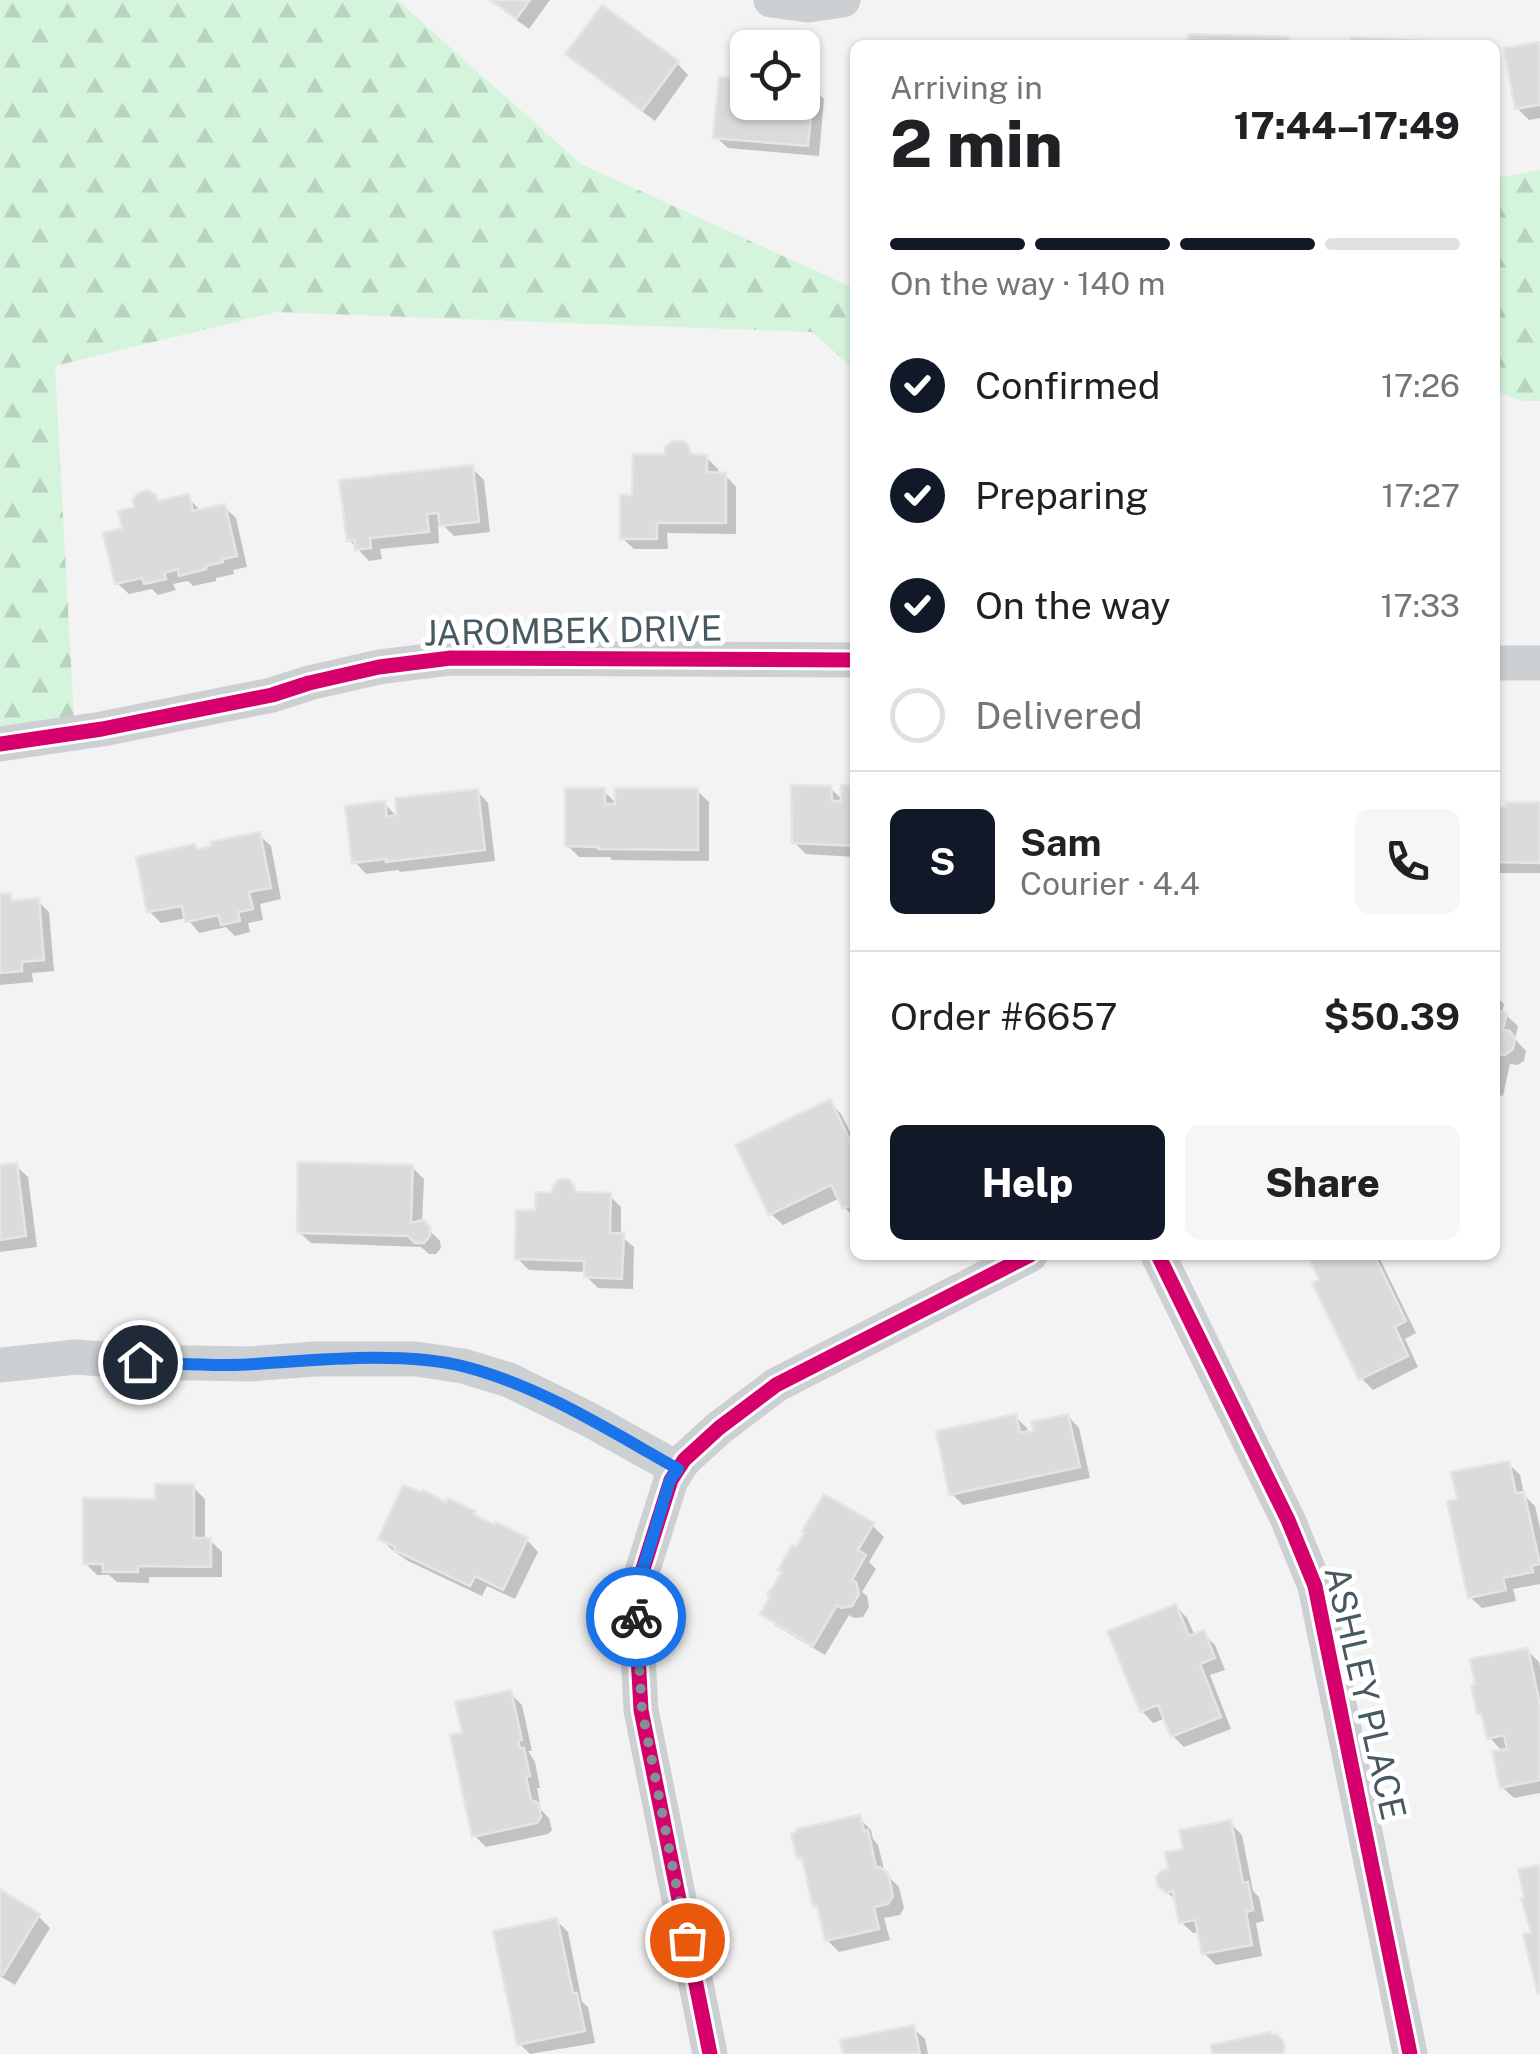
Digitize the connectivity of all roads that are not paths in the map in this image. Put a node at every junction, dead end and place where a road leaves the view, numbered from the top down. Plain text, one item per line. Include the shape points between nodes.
1 (770, 0) edge
2 (843, 0) edge
3 (850, 660) edge
4 (1500, 662) edge
5 (1540, 663) edge
6 (0, 744) edge
7 (1020, 1260) edge
8 (1160, 1260) edge
9 (0, 1365) edge
10 (678, 1469) junction
11 (710, 2054) edge
12 (1410, 2054) edge

1 - 2 street
3 - 6 street, JAROMBEK DRIVE via 451,658 379,667 102,730
4 - 5 street
7 - 10 street via 776,1385
8 - 12 street, ASHLEY PLACE via 1315,1586
9 - 10 street via 76,1357 249,1364 416,1359 463,1366 509,1380
10 - 11 street via 642,1572 636,1619 642,1710

